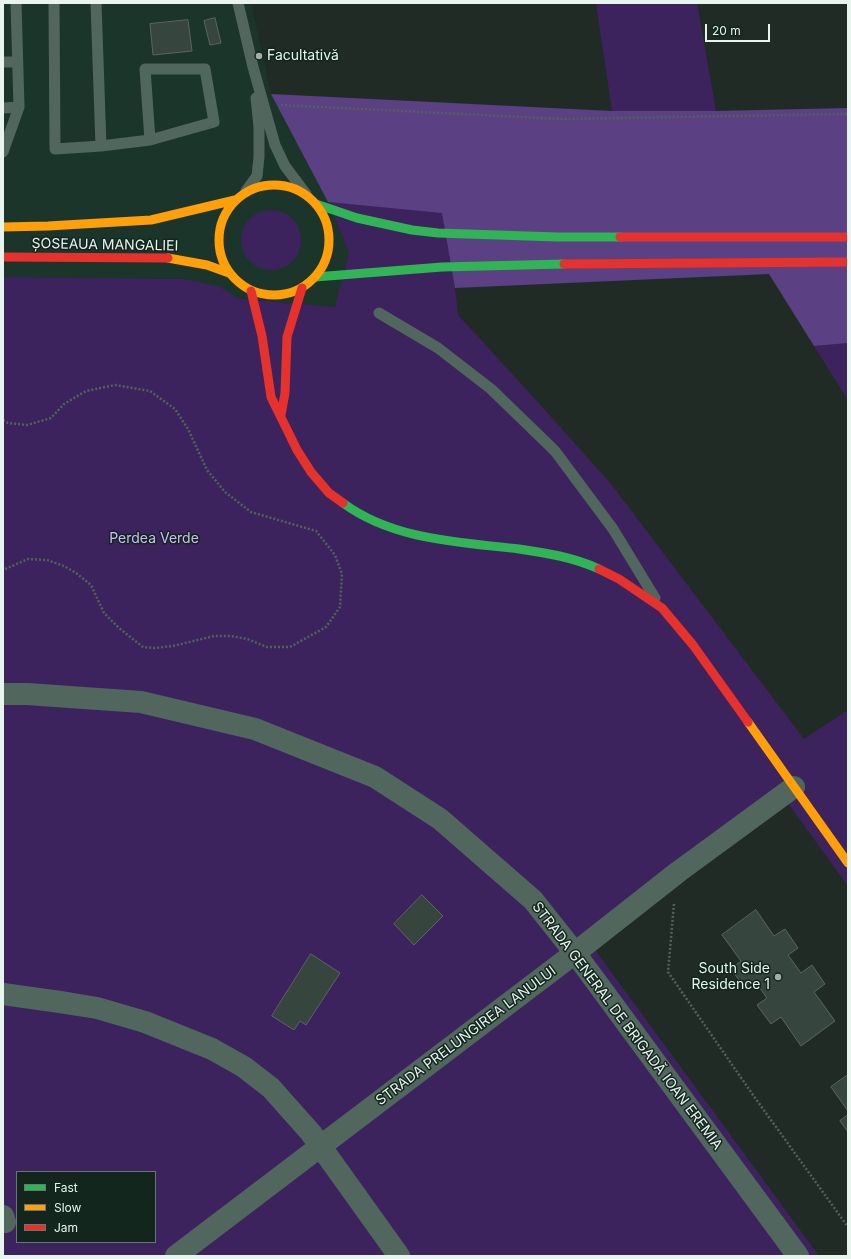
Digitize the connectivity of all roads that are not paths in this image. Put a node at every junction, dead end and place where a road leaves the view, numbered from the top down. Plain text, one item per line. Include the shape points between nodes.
1 (16, 3) edge
2 (54, 3) edge
3 (96, 3) edge
4 (238, 3) edge
5 (3, 62) edge
6 (17, 62) junction
7 (253, 67) junction
8 (19, 107) junction
9 (3, 108) edge
10 (150, 140) junction
11 (101, 146) junction
12 (3, 152) edge
13 (246, 192) junction
14 (306, 194) junction
15 (235, 200) junction
16 (316, 204) junction
17 (3, 227) edge
18 (848, 237) edge
19 (3, 257) edge
20 (848, 262) edge
21 (229, 273) junction
22 (315, 277) junction
23 (302, 288) junction
24 (251, 291) junction
25 (379, 312) dead end
26 (280, 415) junction
27 (662, 608) junction
28 (3, 694) edge
29 (794, 787) junction
30 (848, 863) edge
31 (575, 953) junction
32 (3, 994) edge
33 (320, 1146) junction
34 (176, 1256) edge
35 (399, 1256) edge
36 (798, 1256) edge

1 - 6 lane
2 - 11 lane via 56,149
3 - 11 lane
4 - 7 lane
5 - 6 lane
6 - 8 lane
7 - 13 lane via 259,157 257,176
7 - 14 lane via 275,145 285,166
8 - 9 lane
8 - 12 lane
10 - 10 lane via 214,122 205,69 145,69
10 - 11 lane
13 - 14 main road via 274,184 290,186
13 - 15 main road
14 - 16 main road
15 - 17 main road, ȘOSEAUA MANGALIEI via 151,220
15 - 21 main road via 220,226 218,244
16 - 18 main road via 357,218 438,233 565,237
16 - 22 main road via 327,223 329,245 325,261
19 - 21 main road, ȘOSEAUA MANGALIEI via 173,258 207,265
20 - 22 main road via 442,267
21 - 24 main road
22 - 23 main road
23 - 24 main road via 282,295 265,295
23 - 26 main road via 287,337 285,393
24 - 26 main road via 262,336 271,397
25 - 27 lane via 438,348 491,389 555,451 613,529
26 - 27 main road via 297,450 329,493 373,522 437,539 548,552 584,562 619,580
27 - 29 main road via 693,645
28 - 31 street, STRADA GENERAL DE BRIGADĂ IOAN EREMIA via 141,702 255,729 375,777 440,819 533,900
29 - 30 main road
29 - 31 street, STRADA PRELUNGIREA LANULUI via 678,872
31 - 33 street, STRADA PRELUNGIREA LANULUI
31 - 36 street, STRADA GENERAL DE BRIGADĂ IOAN EREMIA
32 - 33 street via 97,1008 145,1022 212,1049 244,1067 271,1088
33 - 34 street, STRADA PRELUNGIREA LANULUI
33 - 35 street

